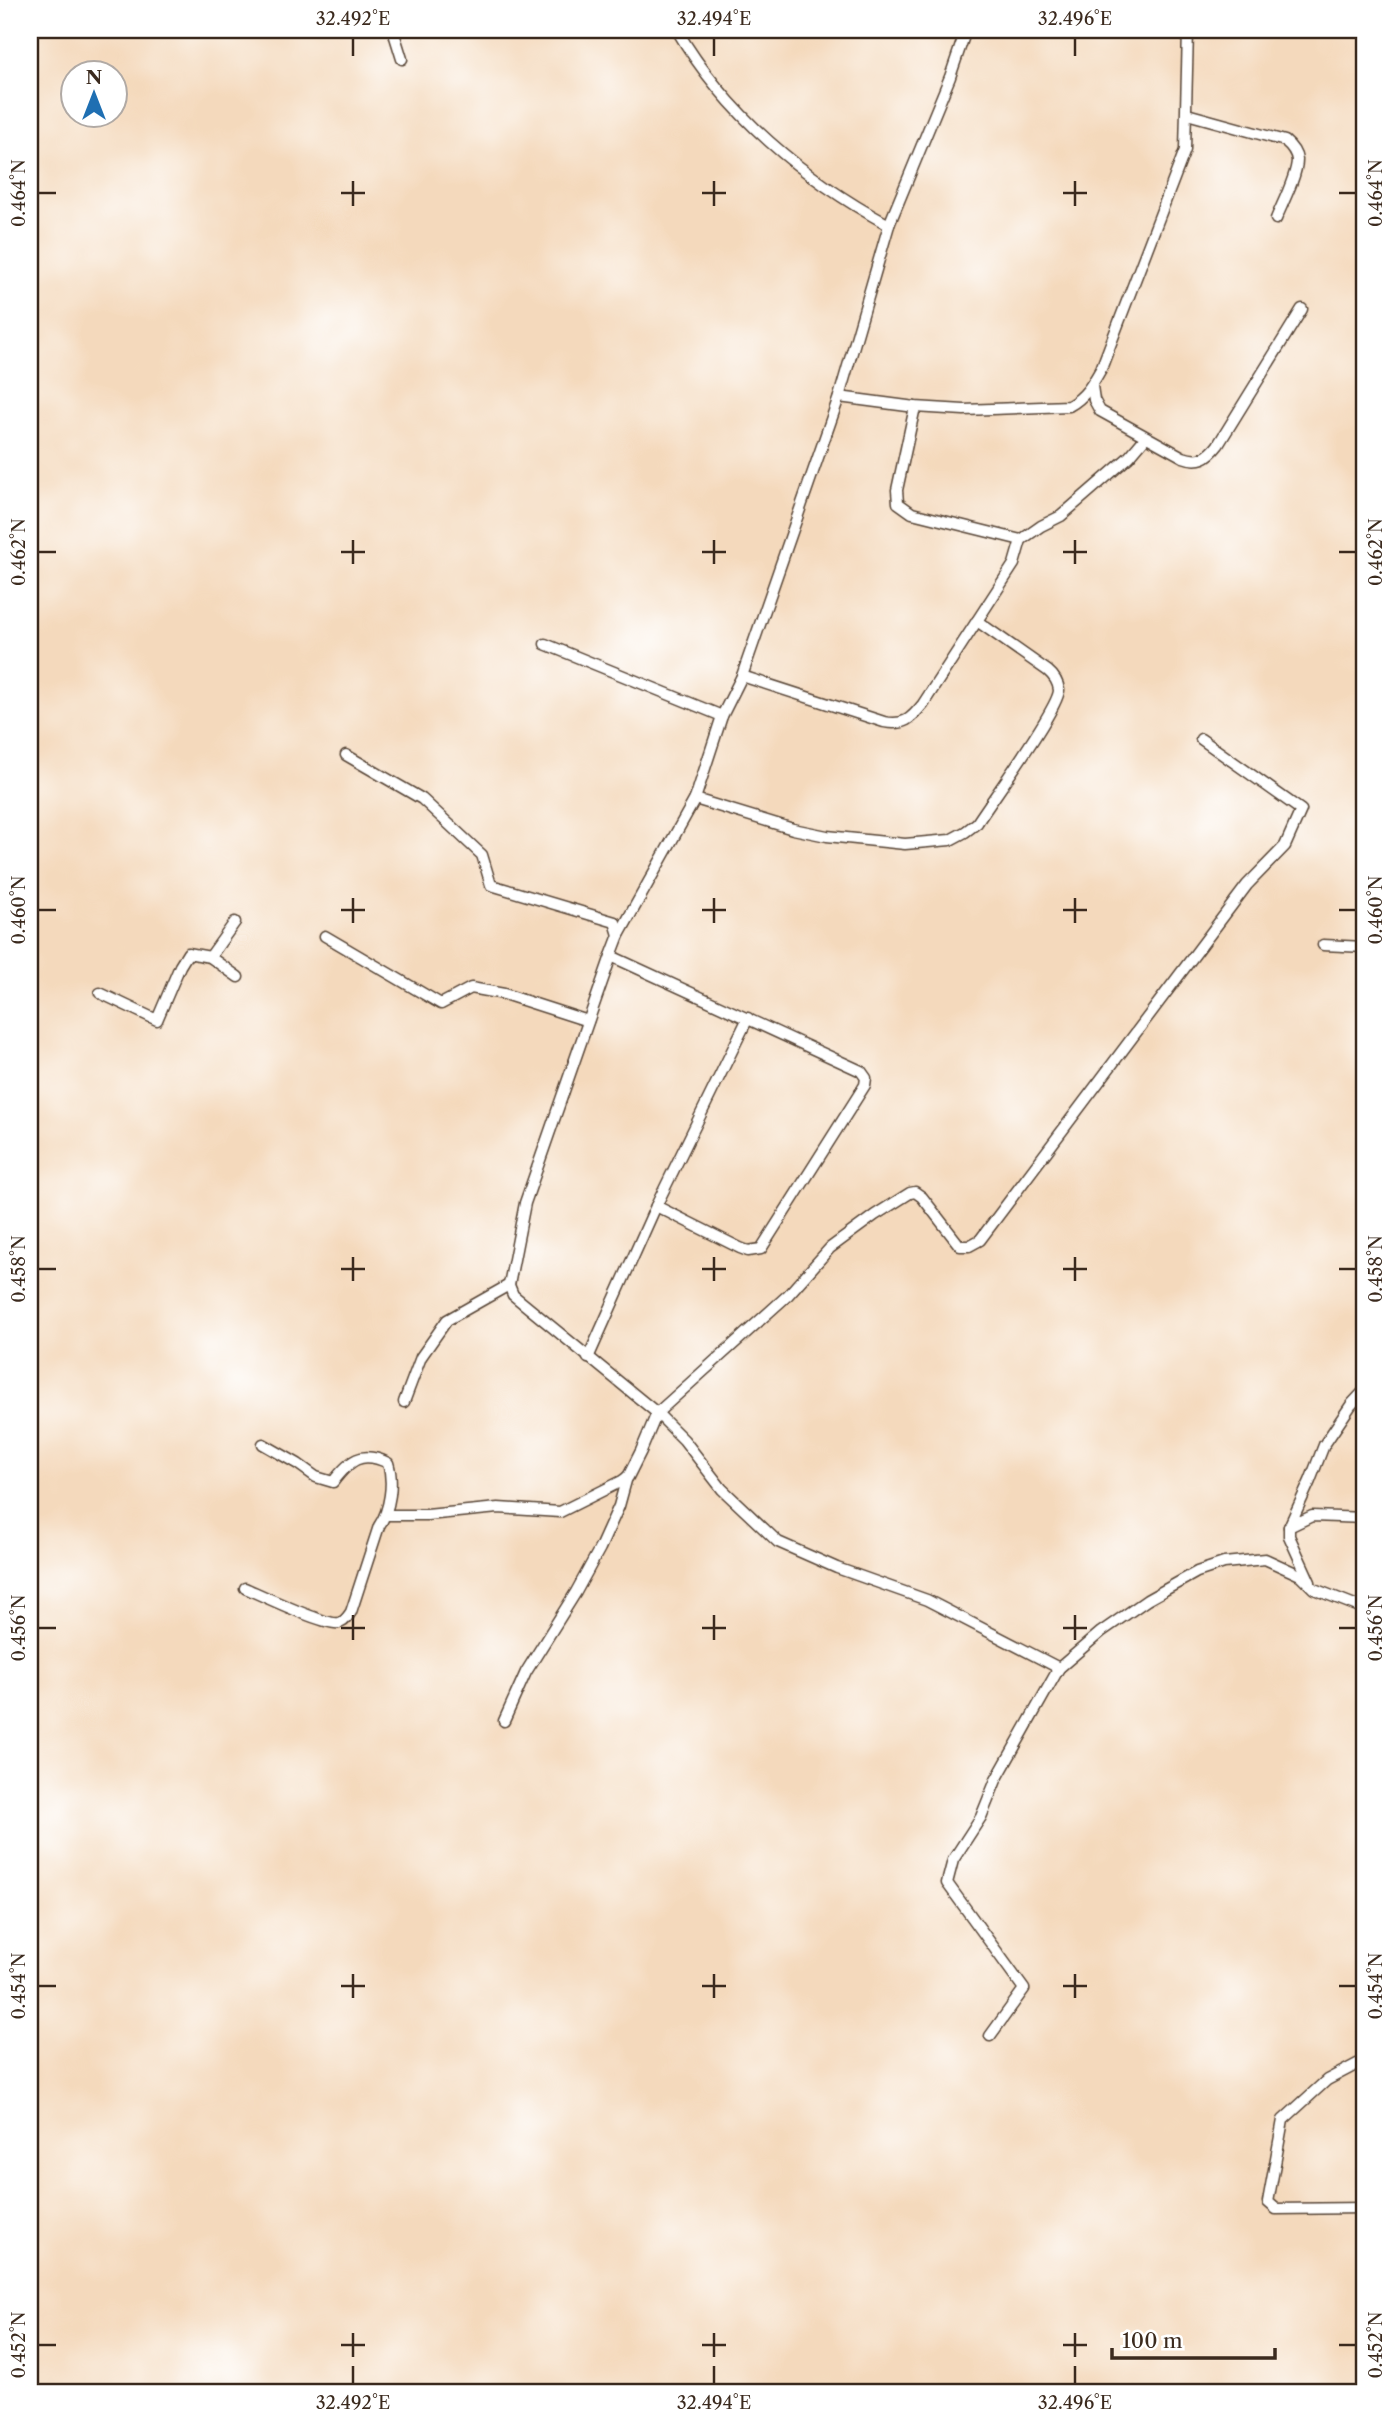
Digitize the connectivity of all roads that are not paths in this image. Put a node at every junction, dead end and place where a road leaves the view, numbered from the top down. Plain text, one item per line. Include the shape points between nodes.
1 (393, 30) edge
2 (677, 30) edge
3 (966, 30) edge
4 (1188, 30) edge
5 (402, 59) dead end
6 (1187, 114) junction
7 (1276, 219) dead end
8 (889, 225) junction
9 (1302, 309) dead end
10 (1092, 386) junction
11 (839, 397) junction
12 (915, 407) junction
13 (1146, 437) junction
14 (1021, 540) junction
15 (977, 621) junction
16 (545, 644) dead end
17 (742, 676) junction
18 (722, 716) junction
19 (1201, 739) dead end
20 (346, 755) dead end
21 (695, 799) junction
22 (235, 922) dead end
23 (619, 935) junction
24 (325, 936) dead end
25 (1323, 945) dead end
26 (1365, 947) edge
27 (611, 956) junction
28 (210, 957) junction
29 (238, 977) dead end
30 (100, 993) dead end
31 (748, 1018) junction
32 (588, 1021) junction
33 (656, 1206) junction
34 (509, 1285) junction
35 (588, 1358) junction
36 (1365, 1390) edge
37 (404, 1402) dead end
38 (657, 1413) junction
39 (263, 1444) dead end
40 (628, 1477) junction
41 (386, 1515) junction
42 (1365, 1518) edge
43 (1289, 1527) junction
44 (245, 1588) dead end
45 (1314, 1589) junction
46 (1365, 1609) edge
47 (1059, 1668) junction
48 (504, 1721) dead end
49 (990, 2036) dead end
50 (1365, 2060) edge
51 (1365, 2208) edge

1 - 5 street
2 - 8 street via 709,76 777,149 854,206
3 - 8 street
4 - 6 street
6 - 7 street via 1291,146 1297,160
6 - 10 street via 1185,150 1175,179
8 - 11 street
9 - 13 street via 1210,456 1192,460
10 - 12 street via 1069,406
10 - 13 street via 1100,411
11 - 12 street
11 - 17 street
12 - 14 street via 898,503 912,513
13 - 14 street via 1061,516
14 - 15 street via 1014,564
15 - 17 street via 907,722 896,724
15 - 21 street via 1048,671 1059,690 1042,726 977,823 965,832 950,840 905,844 827,836
16 - 18 street
17 - 18 street
18 - 21 street
19 - 38 street via 1301,810 1296,822 1285,846 1247,885 980,1240 960,1246 922,1197 910,1193 830,1248 788,1294
20 - 23 street via 422,799 482,855 491,885 615,922
21 - 23 street
22 - 28 street
23 - 27 street
24 - 32 street via 441,1004 471,988
25 - 26 street
27 - 31 street
27 - 32 street
28 - 29 street
28 - 30 street via 188,953 157,1020
31 - 33 street
31 - 33 street via 861,1071 866,1075 865,1086 761,1249 740,1248
32 - 34 street via 525,1203
33 - 35 street
34 - 35 street via 513,1294
34 - 37 street via 447,1320 421,1357
35 - 38 street
36 - 43 street via 1324,1445
38 - 40 street
38 - 47 street via 722,1489 778,1542 837,1569 927,1600
39 - 41 street via 316,1477 333,1482 354,1459 368,1457 388,1463
40 - 41 street via 560,1512 498,1508
40 - 48 street via 600,1548 526,1672
41 - 44 street via 345,1621 321,1619
42 - 43 street via 1312,1516
43 - 45 street
45 - 46 street
45 - 47 street via 1300,1575 1265,1559 1224,1563 1197,1572 1147,1600
47 - 49 street via 948,1871 947,1883 1024,1989
50 - 51 street via 1328,2080 1283,2120 1268,2202 1276,2209

